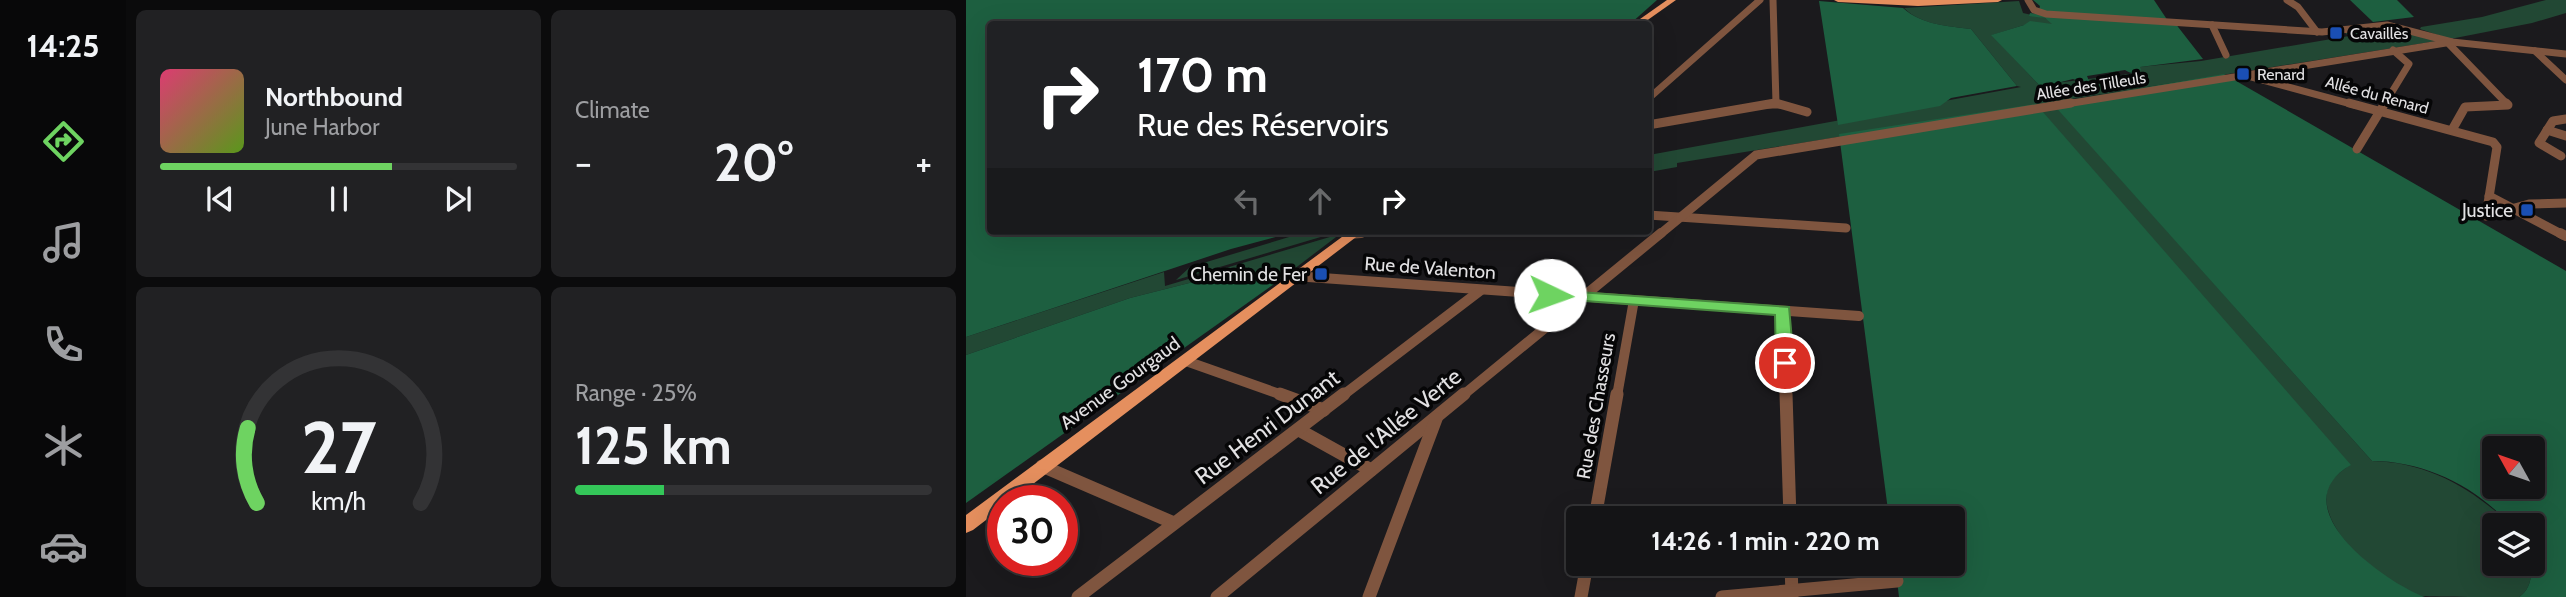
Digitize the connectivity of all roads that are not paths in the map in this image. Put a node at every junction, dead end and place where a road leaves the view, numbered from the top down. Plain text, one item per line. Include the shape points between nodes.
1 (1760, 0) edge
2 (1773, 0) edge
3 (1838, 0) edge
4 (1867, 0) edge
5 (1959, 0) edge
6 (1998, 0) edge
7 (2028, 0) edge
8 (2287, 0) edge
9 (1666, 1) edge
10 (1639, 21) edge
11 (2212, 25) junction
12 (2317, 32) junction
13 (2446, 42) junction
14 (2393, 50) junction
15 (2535, 51) junction
16 (2566, 54) edge
17 (2226, 55) dead end
18 (2246, 75) junction
19 (2566, 80) edge
20 (1652, 95) edge
21 (1776, 103) junction
22 (2380, 111) junction
23 (1807, 112) dead end
24 (2566, 119) edge
25 (1652, 124) edge
26 (2452, 130) junction
27 (2547, 130) junction
28 (2566, 136) edge
29 (2357, 149) dead end
30 (2561, 156) dead end
31 (1747, 161) joint
32 (2489, 196) junction
33 (2566, 199) edge
34 (2514, 208) junction
35 (1652, 215) edge
36 (1679, 218) junction
37 (1846, 229) dead end
38 (1350, 235) edge
39 (2566, 236) edge
40 (1295, 276) junction
41 (1482, 290) junction
42 (1582, 296) junction
43 (1634, 300) junction
44 (1783, 311) junction
45 (1859, 316) dead end
46 (1186, 361) junction
47 (1324, 410) junction
48 (1437, 416) junction
49 (1299, 430) junction
50 (1042, 466) junction
51 (1371, 470) junction
52 (1597, 506) edge
53 (1790, 506) edge
54 (966, 516) edge
55 (1174, 523) junction
56 (966, 525) edge
57 (1585, 576) edge
58 (1896, 580) dead end
59 (1792, 593) edge
60 (1078, 597) edge
61 (1217, 597) edge
62 (1369, 597) edge
63 (1581, 597) edge
64 (1722, 597) edge

1 - 20 street
2 - 21 street
3 - 6 main road via 1918,4
4 - 5 main road
7 - 11 street via 2034,10 2046,14
8 - 12 street via 2298,6
9 - 10 main road
11 - 12 street
11 - 17 street
12 - 13 street via 2387,25
13 - 14 street, Allée des Tilleuls
13 - 15 street
13 - 26 street via 2508,105 2465,107
14 - 18 street, Allée des Tilleuls
14 - 22 street via 2409,64
15 - 16 street
15 - 19 street
18 - 22 street, Allée du Renard
18 - 31 street, Allée des Tilleuls via 1760,153
21 - 23 street
21 - 25 street
22 - 26 street, Allée du Renard
22 - 29 street
24 - 27 street via 2554,120
26 - 32 street, Allée du Renard via 2490,140 2497,147
27 - 28 street
27 - 30 street via 2539,144
31 - 36 street, Rue de l'Allée Verte
32 - 34 street
32 - 34 street via 2486,216
33 - 34 street
34 - 39 street
35 - 36 street
36 - 37 street
36 - 42 street, Rue de l'Allée Verte
38 - 40 main road
40 - 41 street, Rue de Valenton
40 - 46 main road, Avenue Gourgaud
40 - 54 main road, Avenue Gourgaud
41 - 42 street, Rue de Valenton
41 - 47 street, Rue Henri Dunant
42 - 43 street, Rue de Valenton
42 - 48 street, Rue de l'Allée Verte
43 - 44 street, Rue de Valenton
43 - 52 street, Rue des Chasseurs
44 - 45 street, Rue de Valenton
44 - 53 street
46 - 47 street
46 - 50 main road, Avenue Gourgaud
47 - 49 street, Rue Henri Dunant
48 - 51 street, Rue de l'Allée Verte
48 - 62 street
49 - 51 street
49 - 55 street, Rue Henri Dunant
50 - 55 street
50 - 56 main road, Avenue Gourgaud
51 - 61 street, Rue de l'Allée Verte
55 - 60 street, Rue Henri Dunant
57 - 63 street
58 - 59 street
59 - 64 street

